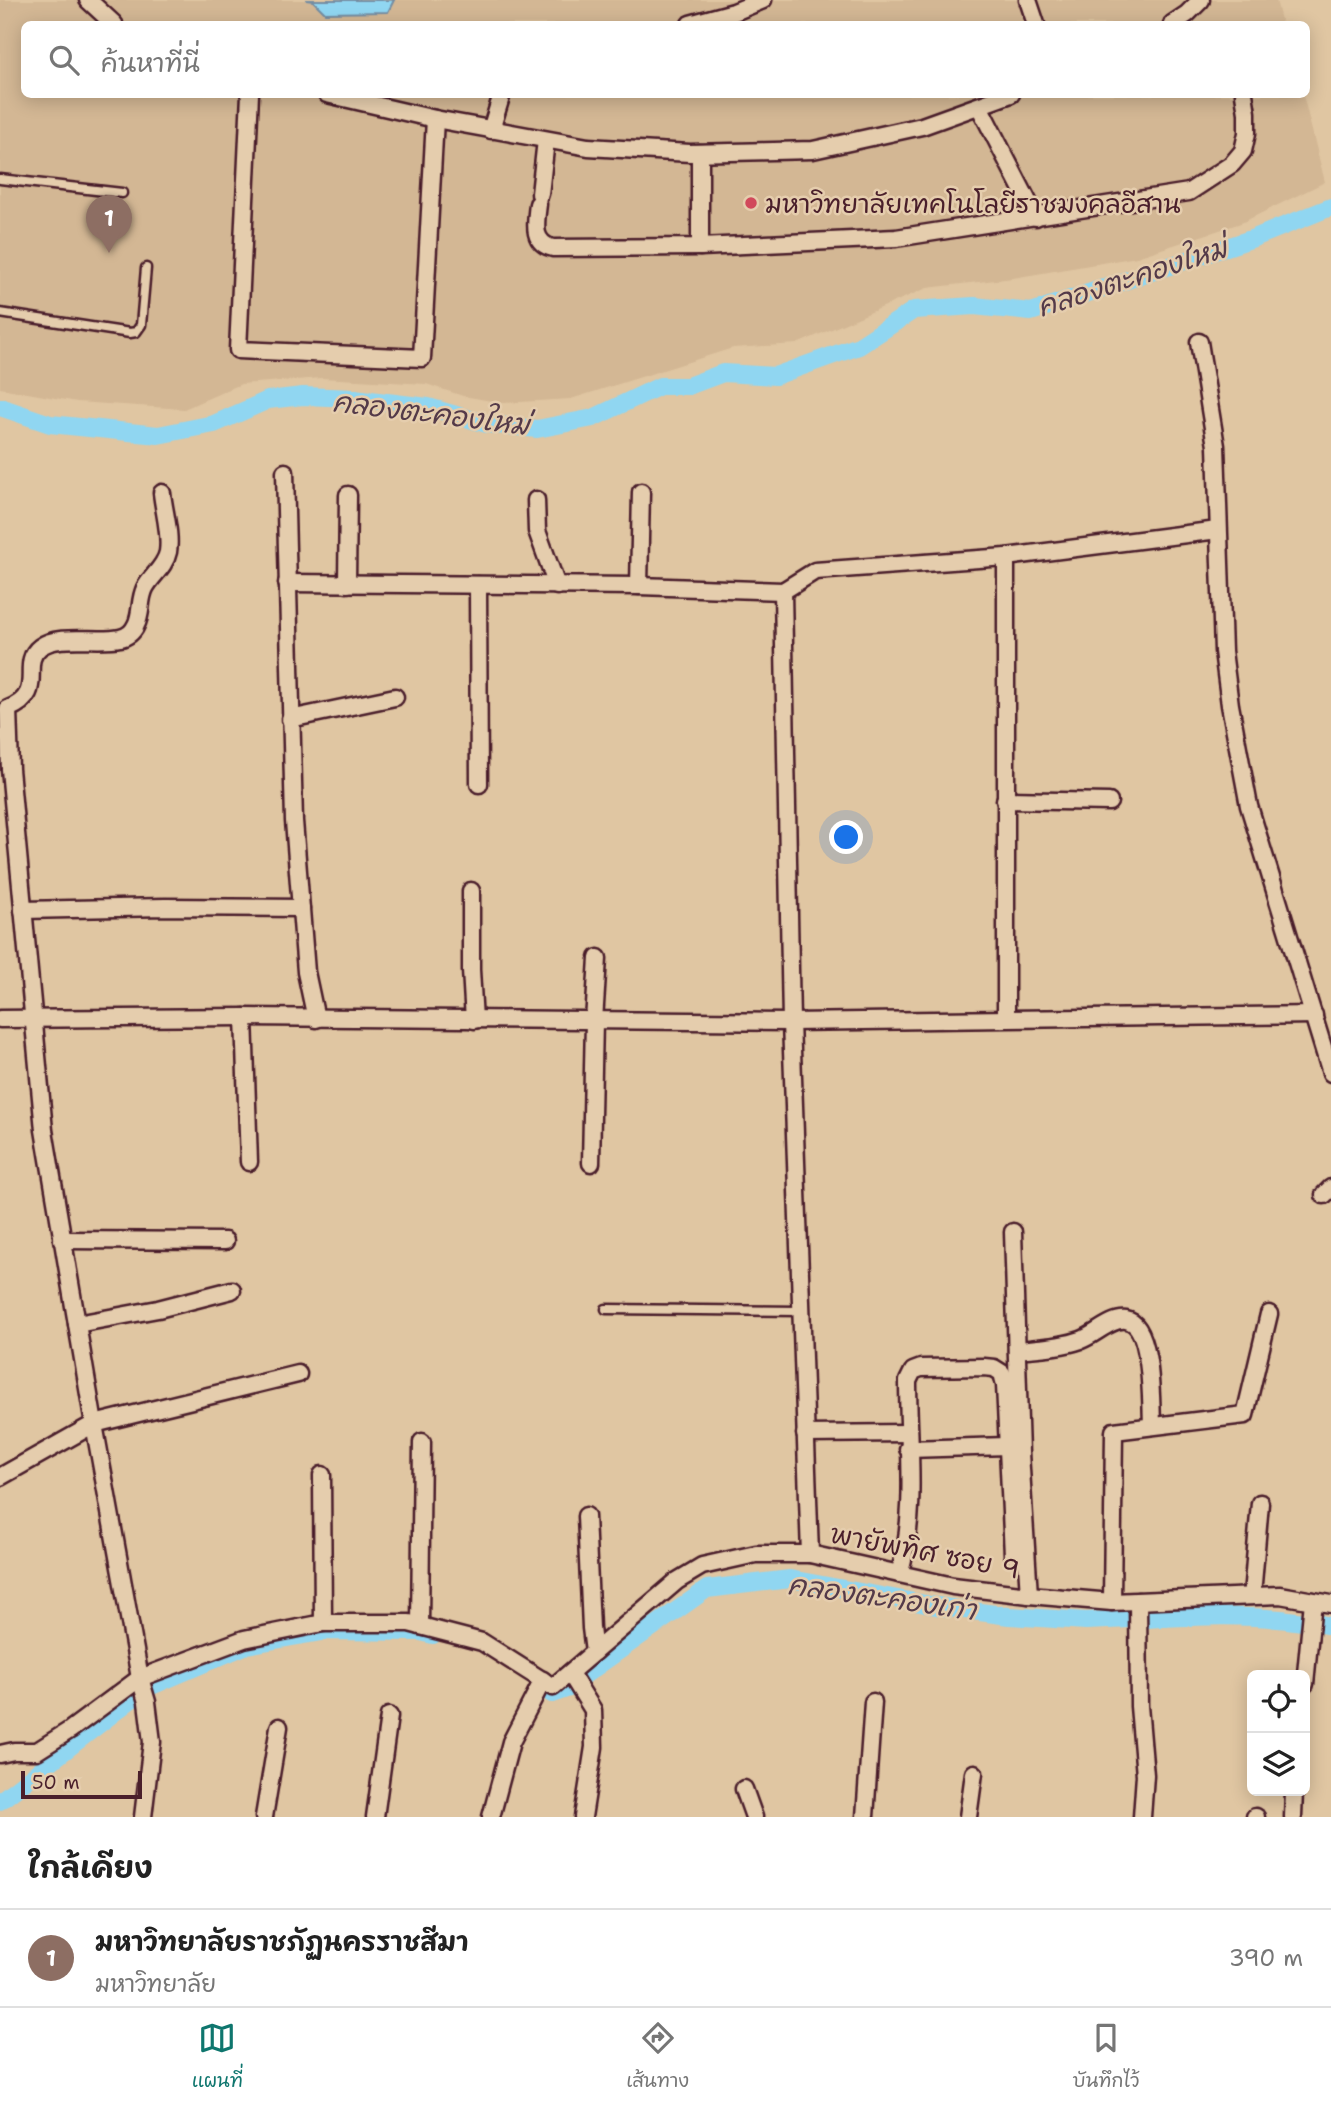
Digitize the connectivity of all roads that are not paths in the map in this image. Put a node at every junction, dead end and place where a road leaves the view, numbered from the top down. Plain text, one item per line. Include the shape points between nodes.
1 (88, 0) edge
2 (763, 0) edge
3 (1028, 0) edge
4 (1201, 0) edge
5 (1181, 17) edge
6 (111, 21) edge
7 (701, 21) edge
8 (1035, 21) edge
9 (250, 98) edge
10 (344, 98) edge
11 (501, 98) edge
12 (1000, 98) edge
13 (1245, 98) edge
14 (979, 106) junction
15 (435, 120) junction
16 (491, 130) junction
17 (546, 140) junction
18 (700, 153) junction
19 (0, 179) edge
20 (122, 193) dead end
21 (1036, 217) junction
22 (699, 247) junction
23 (146, 268) dead end
24 (0, 313) edge
25 (1199, 342) dead end
26 (285, 472) dead end
27 (641, 492) dead end
28 (162, 493) dead end
29 (348, 495) dead end
30 (536, 500) dead end
31 (1218, 530) junction
32 (1006, 557) junction
33 (287, 583) junction
34 (347, 584) junction
35 (478, 586) junction
36 (557, 586) junction
37 (639, 586) junction
38 (788, 588) junction
39 (395, 697) dead end
40 (290, 719) junction
41 (480, 785) dead end
42 (1005, 800) junction
43 (1109, 802) dead end
44 (471, 891) dead end
45 (301, 908) junction
46 (23, 910) junction
47 (598, 958) dead end
48 (1314, 1015) junction
49 (244, 1017) junction
50 (33, 1018) junction
51 (1006, 1018) junction
52 (316, 1019) junction
53 (0, 1020) edge
54 (474, 1020) junction
55 (594, 1021) junction
56 (796, 1021) junction
57 (1331, 1073) edge
58 (249, 1162) dead end
59 (591, 1163) dead end
60 (1013, 1232) dead end
61 (62, 1240) junction
62 (225, 1241) dead end
63 (232, 1290) dead end
64 (607, 1309) dead end
65 (800, 1311) junction
66 (1269, 1314) dead end
67 (77, 1324) junction
68 (1017, 1350) junction
69 (298, 1374) dead end
70 (94, 1424) junction
71 (1152, 1426) junction
72 (805, 1434) junction
73 (908, 1441) junction
74 (422, 1442) dead end
75 (1007, 1446) junction
76 (322, 1475) dead end
77 (0, 1477) edge
78 (1260, 1503) dead end
79 (586, 1516) dead end
80 (810, 1554) junction
81 (1013, 1555) dead end
82 (899, 1574) junction
83 (1029, 1595) junction
84 (1252, 1595) junction
85 (1138, 1601) junction
86 (1313, 1601) junction
87 (1112, 1602) junction
88 (1331, 1604) edge
89 (323, 1623) junction
90 (420, 1626) junction
91 (594, 1652) junction
92 (1306, 1670) edge
93 (570, 1673) junction
94 (140, 1678) junction
95 (548, 1684) junction
96 (873, 1702) dead end
97 (389, 1716) dead end
98 (279, 1727) dead end
99 (0, 1754) edge
100 (974, 1773) dead end
101 (744, 1789) dead end
102 (1294, 1796) edge
103 (143, 1817) edge
104 (264, 1817) edge
105 (375, 1817) edge
106 (491, 1817) edge
107 (583, 1817) edge
108 (754, 1817) edge
109 (865, 1817) edge
110 (968, 1817) edge
111 (1142, 1817) edge
112 (1293, 1817) edge

1 - 6 street
2 - 7 street
3 - 8 street
4 - 5 street
9 - 15 street via 239,350 422,358
10 - 15 street
11 - 16 street
12 - 14 street
13 - 21 street via 1243,151 1232,164 1189,192
14 - 18 street via 922,126 813,150
14 - 21 street
15 - 16 street
16 - 17 street
17 - 18 street
17 - 22 street via 537,236 542,243 549,247
18 - 22 street
19 - 20 lane
21 - 22 street via 896,238
23 - 24 lane via 141,325 136,332
25 - 31 street via 1216,446
26 - 33 street
27 - 37 street
28 - 46 street via 167,555 144,590 132,631 119,639 42,645 34,656 28,696 8,709
29 - 34 street
30 - 36 street via 537,531
31 - 32 street
31 - 48 street via 1223,650 1249,806
32 - 38 street via 815,572
32 - 42 street
33 - 34 street
33 - 40 street
34 - 35 street
35 - 36 street
35 - 41 street
36 - 37 street
37 - 38 street
38 - 56 street
39 - 40 street
40 - 45 street
42 - 43 street
42 - 51 street
44 - 54 street
45 - 46 street
45 - 52 street via 306,972
46 - 50 street
47 - 55 street
48 - 51 street
48 - 57 street
49 - 50 street
49 - 52 street
49 - 58 street
50 - 53 street
50 - 61 street via 44,1130
51 - 56 street
52 - 54 street
54 - 55 street
55 - 56 street
55 - 59 street
56 - 65 street
60 - 68 street
61 - 62 street
61 - 67 street
63 - 67 street
64 - 65 lane
65 - 72 street
66 - 71 street via 1245,1415
67 - 70 street
68 - 71 street via 1070,1343 1119,1321 1130,1322 1144,1341 1148,1359
68 - 83 street
69 - 70 street
70 - 77 street
70 - 94 street
71 - 87 street via 1114,1431
72 - 73 street
72 - 80 street
73 - 75 street
73 - 75 street via 908,1381 913,1371 994,1368 1002,1373 1005,1385
73 - 82 street via 908,1546
74 - 90 street
75 - 81 street
76 - 89 street
78 - 84 street
79 - 91 street
80 - 82 street, พายัพทิศ ซอย 9
80 - 91 street, พายัพทิศ ซอย 9 via 756,1554 702,1566 677,1581
82 - 83 street, พายัพทิศ ซอย 9
83 - 87 street, พายัพทิศ ซอย 9
84 - 85 street, พายัพทิศ ซอย 9
84 - 86 street, พายัพทิศ ซอย 9
85 - 87 street, พายัพทิศ ซอย 9
85 - 111 street via 1145,1775
86 - 88 street, พายัพทิศ ซอย 9
86 - 92 street
89 - 90 street
89 - 94 street via 244,1639
90 - 95 street via 482,1642
91 - 93 street, พายัพทิศ ซอย 9
93 - 95 street, พายัพทิศ ซอย 9
93 - 107 street via 593,1710 594,1747
94 - 99 street via 37,1751
94 - 103 street via 152,1742
95 - 106 street, พายัพทิศ ซอย 9 via 511,1742
96 - 109 street
97 - 105 street
98 - 104 street
100 - 110 street
101 - 108 street
102 - 112 street

